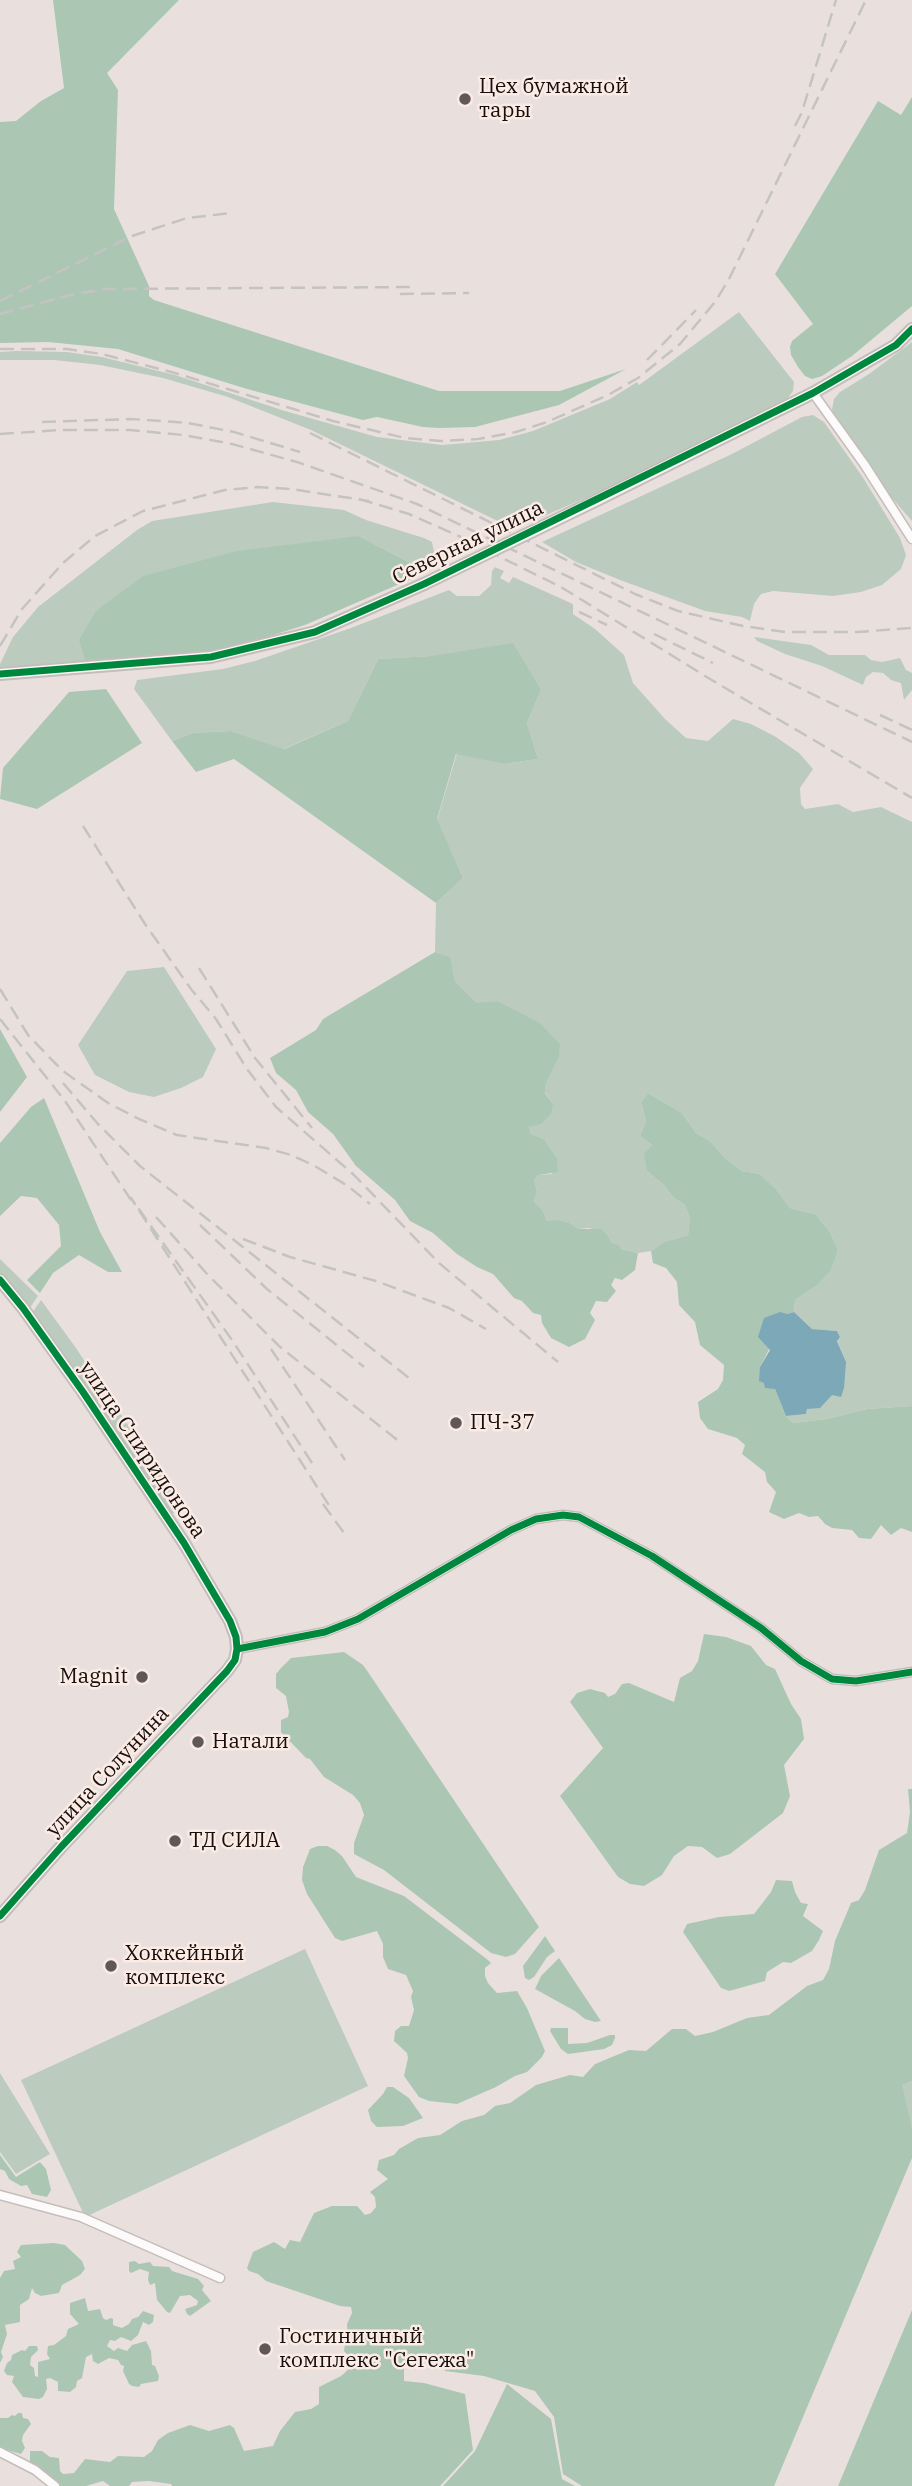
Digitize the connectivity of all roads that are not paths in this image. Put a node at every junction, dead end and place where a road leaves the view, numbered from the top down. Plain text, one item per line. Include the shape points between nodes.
1 (912, 329) edge
2 (813, 393) junction
3 (912, 539) edge
4 (0, 674) edge
5 (0, 1280) edge
6 (237, 1649) junction
7 (912, 1672) edge
8 (0, 1916) edge
9 (0, 2195) edge
10 (220, 2278) dead end
11 (0, 2452) edge
12 (55, 2486) edge

1 - 2 street, Северная улица via 896,345
2 - 3 street
2 - 4 street, Северная улица, bridge via 424,584 315,632 211,657
5 - 6 street, улица Спиридонова via 184,1543 230,1621
6 - 7 street via 325,1632 358,1619 511,1530 536,1519 563,1515 579,1517 653,1556 832,1679 856,1681
6 - 8 street, улица Солунина via 227,1671
9 - 10 street via 81,2217
11 - 12 street

